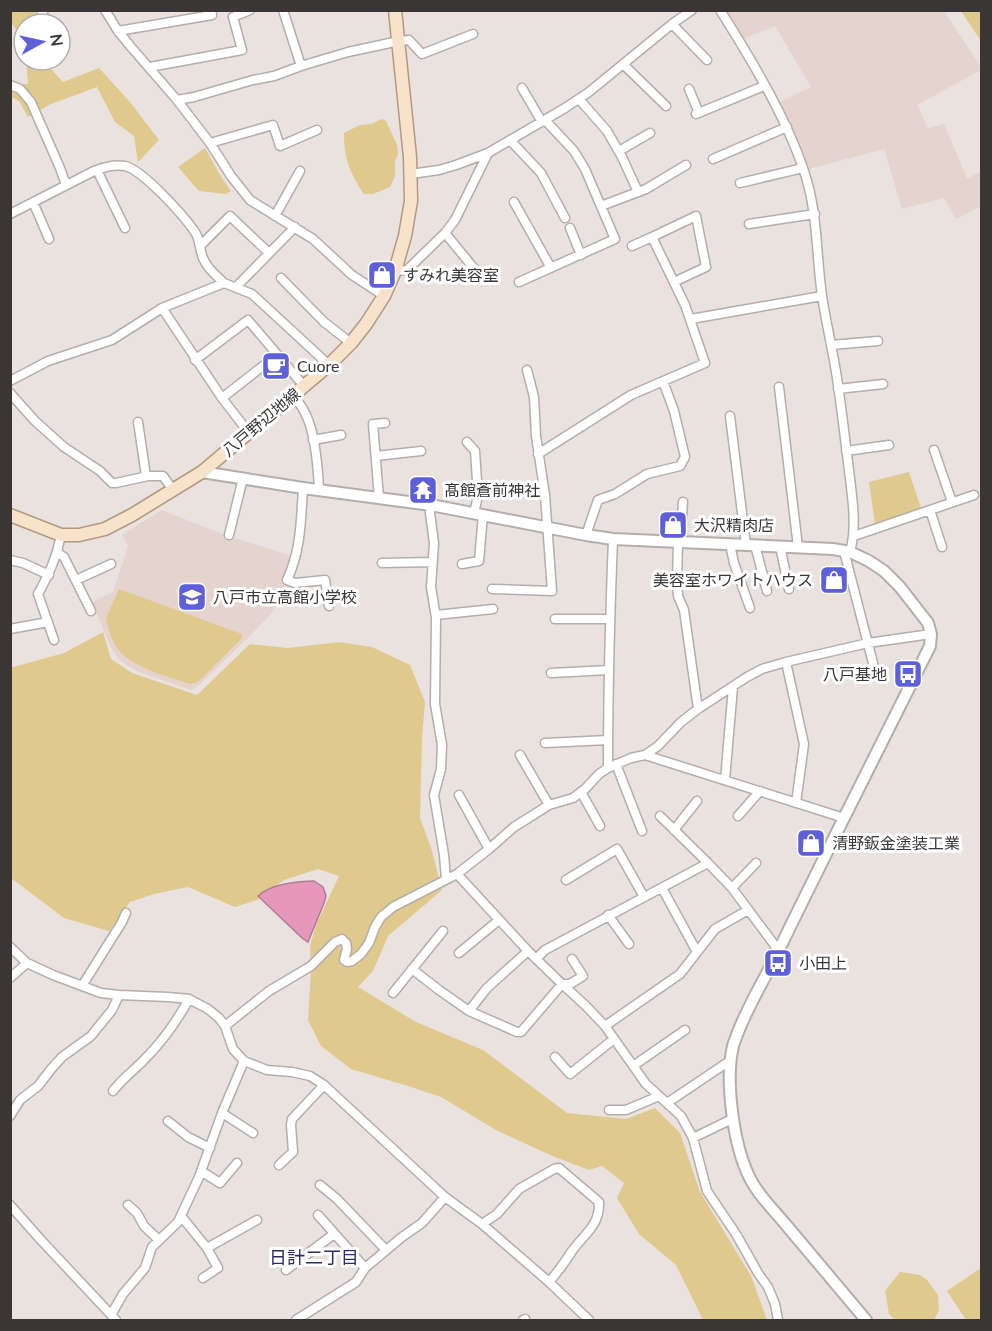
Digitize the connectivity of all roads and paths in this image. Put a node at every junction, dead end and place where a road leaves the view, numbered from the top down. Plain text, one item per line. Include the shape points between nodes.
1 (105, 10) edge
2 (211, 10) edge
3 (250, 10) edge
4 (283, 10) edge
5 (395, 10) edge
6 (692, 10) edge
7 (720, 10) edge
8 (672, 24) junction
9 (118, 32) junction
10 (473, 34) dead end
11 (399, 41) junction
12 (707, 60) dead end
13 (623, 64) junction
14 (301, 66) junction
15 (150, 67) junction
16 (10, 85) edge
17 (764, 86) junction
18 (522, 88) dead end
19 (688, 89) dead end
20 (579, 99) junction
21 (177, 100) junction
22 (666, 106) dead end
23 (544, 121) junction
24 (787, 127) junction
25 (317, 130) dead end
26 (650, 133) dead end
27 (510, 140) junction
28 (210, 143) junction
29 (619, 151) junction
30 (488, 153) junction
31 (713, 159) dead end
32 (686, 165) dead end
33 (804, 168) junction
34 (97, 170) junction
35 (300, 171) dead end
36 (411, 174) junction
37 (740, 183) dead end
38 (66, 185) junction
39 (638, 192) junction
40 (33, 202) junction
41 (514, 202) dead end
42 (601, 206) junction
43 (10, 214) edge
44 (815, 214) junction
45 (274, 216) junction
46 (565, 218) dead end
47 (749, 224) dead end
48 (125, 228) dead end
49 (294, 228) junction
50 (570, 228) dead end
51 (445, 233) junction
52 (652, 237) junction
53 (49, 239) dead end
54 (200, 246) junction
55 (632, 246) dead end
56 (269, 253) junction
57 (581, 255) junction
58 (551, 268) junction
59 (395, 271) junction
60 (481, 277) dead end
61 (281, 278) dead end
62 (519, 282) dead end
63 (674, 282) junction
64 (224, 283) junction
65 (236, 287) junction
66 (384, 296) junction
67 (822, 296) junction
68 (162, 308) junction
69 (691, 320) junction
70 (878, 341) dead end
71 (351, 343) junction
72 (831, 345) junction
73 (277, 355) junction
74 (195, 360) junction
75 (328, 365) junction
76 (527, 370) dead end
77 (10, 381) edge
78 (663, 381) junction
79 (884, 384) dead end
80 (303, 386) junction
81 (779, 387) dead end
82 (838, 389) junction
83 (10, 393) edge
84 (293, 394) junction
85 (222, 398) junction
86 (730, 416) dead end
87 (138, 422) dead end
88 (385, 423) dead end
89 (249, 433) junction
90 (341, 435) dead end
91 (313, 440) junction
92 (466, 442) dead end
93 (889, 445) dead end
94 (934, 450) dead end
95 (422, 451) dead end
96 (846, 451) junction
97 (538, 454) junction
98 (376, 456) junction
99 (202, 472) junction
100 (146, 477) junction
101 (243, 478) junction
102 (303, 488) junction
103 (173, 490) junction
104 (319, 490) junction
105 (974, 495) dead end
106 (379, 498) junction
107 (683, 502) dead end
108 (952, 502) junction
109 (431, 505) junction
110 (930, 510) junction
111 (478, 513) junction
112 (10, 515) edge
113 (548, 528) junction
114 (61, 535) junction
115 (586, 535) junction
116 (229, 536) dead end
117 (854, 536) junction
118 (613, 538) junction
119 (679, 542) junction
120 (730, 544) junction
121 (750, 545) junction
122 (780, 546) junction
123 (798, 547) junction
124 (942, 547) dead end
125 (847, 551) junction
126 (58, 553) junction
127 (10, 560) edge
128 (432, 562) junction
129 (382, 563) dead end
130 (111, 564) dead end
131 (462, 564) dead end
132 (49, 574) junction
133 (76, 580) junction
134 (492, 589) dead end
135 (789, 589) dead end
136 (767, 591) dead end
137 (329, 606) dead end
138 (750, 608) dead end
139 (493, 609) dead end
140 (91, 611) dead end
141 (436, 615) junction
142 (555, 619) dead end
143 (610, 619) junction
144 (48, 622) junction
145 (10, 629) edge
146 (931, 634) junction
147 (54, 640) dead end
148 (868, 643) junction
149 (786, 662) junction
150 (874, 667) dead end
151 (609, 670) junction
152 (551, 673) dead end
153 (733, 687) junction
154 (698, 710) junction
155 (608, 740) junction
156 (545, 743) dead end
157 (520, 755) dead end
158 (645, 755) junction
159 (612, 766) junction
160 (725, 780) junction
161 (760, 791) junction
162 (581, 792) junction
163 (459, 795) dead end
164 (697, 801) dead end
165 (795, 803) junction
166 (549, 805) junction
167 (660, 816) dead end
168 (738, 816) dead end
169 (844, 818) junction
170 (600, 826) dead end
171 (674, 830) junction
172 (642, 831) dead end
173 (489, 849) junction
174 (708, 863) junction
175 (756, 863) dead end
176 (458, 874) junction
177 (446, 879) junction
178 (566, 880) dead end
179 (662, 888) junction
180 (732, 888) junction
181 (644, 897) junction
182 (748, 910) junction
183 (126, 913) dead end
184 (608, 915) junction
185 (499, 920) junction
186 (443, 931) dead end
187 (629, 944) dead end
188 (10, 947) edge
189 (528, 951) junction
190 (779, 951) junction
191 (459, 952) dead end
192 (697, 952) junction
193 (536, 959) junction
194 (572, 959) dead end
195 (27, 963) junction
196 (412, 969) junction
197 (10, 978) edge
198 (562, 984) junction
199 (82, 986) junction
200 (393, 993) dead end
201 (118, 995) junction
202 (189, 999) junction
203 (470, 1011) junction
204 (225, 1026) junction
205 (604, 1026) junction
206 (685, 1030) dead end
207 (614, 1039) junction
208 (555, 1057) dead end
209 (731, 1060) junction
210 (244, 1061) junction
211 (633, 1066) junction
212 (324, 1085) junction
213 (113, 1091) dead end
214 (659, 1096) junction
215 (667, 1102) junction
216 (609, 1110) dead end
217 (222, 1113) junction
218 (10, 1116) edge
219 (734, 1118) junction
220 (168, 1121) dead end
221 (253, 1133) dead end
222 (693, 1138) junction
223 (210, 1148) junction
224 (237, 1163) dead end
225 (279, 1165) dead end
226 (201, 1171) junction
227 (320, 1185) dead end
228 (445, 1197) junction
229 (10, 1205) edge
230 (128, 1205) dead end
231 (181, 1215) junction
232 (318, 1215) dead end
233 (257, 1220) dead end
234 (482, 1224) junction
235 (334, 1234) junction
236 (159, 1240) junction
237 (207, 1248) junction
238 (386, 1250) junction
239 (364, 1268) junction
240 (286, 1270) dead end
241 (203, 1278) dead end
242 (549, 1282) junction
243 (113, 1318) edge
244 (296, 1320) edge
245 (589, 1320) edge
246 (778, 1320) edge
247 (866, 1320) edge

1 - 9 street
2 - 9 street via 212,15
3 - 15 street via 233,17 242,50
4 - 14 street
5 - 11 main road, 八戸野辺地線
6 - 8 street
7 - 17 street
8 - 12 street
8 - 13 street
9 - 15 street
10 - 11 street via 422,54 409,40
11 - 14 street
11 - 36 main road, 八戸野辺地線
13 - 20 street
13 - 22 street
14 - 21 street
15 - 21 street
16 - 38 street via 20,89 31,102
17 - 19 street via 698,113
17 - 24 street
18 - 23 street
20 - 23 street
20 - 29 street via 608,131
21 - 28 street
23 - 27 street
23 - 42 street via 574,151
24 - 31 street
24 - 33 street
25 - 28 street via 280,146 273,125
26 - 29 street
27 - 30 street
27 - 46 street via 541,173
28 - 45 street via 250,200
29 - 39 street
30 - 36 street via 439,170
30 - 51 street
32 - 39 street
33 - 37 street
33 - 44 street
34 - 38 street
34 - 48 street
34 - 54 street via 118,165 139,173 170,202 194,231
35 - 45 street
36 - 59 main road, 八戸野辺地線 via 411,201
38 - 40 street
39 - 42 street
40 - 43 street
40 - 53 street
41 - 58 street
42 - 57 street via 615,239
44 - 47 street
44 - 67 street
45 - 49 street
49 - 56 street
49 - 66 street
50 - 57 street
51 - 59 street via 407,270
51 - 60 street
52 - 55 street
52 - 63 street
52 - 63 street via 696,216 706,267
54 - 56 street via 231,216
54 - 64 street via 205,262
56 - 65 street
57 - 58 street
58 - 62 street
59 - 66 main road, 八戸野辺地線
61 - 71 street
63 - 69 street
64 - 65 street
64 - 68 street
65 - 75 street via 252,294
66 - 71 main road, 八戸野辺地線
67 - 69 street
67 - 72 street
68 - 74 street
68 - 77 street via 112,340 48,361
69 - 78 street via 705,363
70 - 72 street
71 - 75 main road, 八戸野辺地線
72 - 82 street
73 - 74 street via 248,320
73 - 80 street
73 - 85 street
74 - 85 street
75 - 80 main road, 八戸野辺地線
76 - 97 street via 534,397
78 - 97 street via 631,394
78 - 115 street via 685,457 680,466 647,474 598,500
79 - 82 street
80 - 84 main road, 八戸野辺地線
81 - 123 street
82 - 96 street
83 - 100 street via 34,421 112,483
84 - 89 main road, 八戸野辺地線
84 - 91 street via 307,415
85 - 89 street
86 - 121 street
87 - 100 street
88 - 98 street via 373,424
89 - 99 main road, 八戸野辺地線
90 - 91 street
91 - 104 street
92 - 111 street via 475,451
93 - 96 street
94 - 108 street
95 - 98 street
96 - 117 street
97 - 113 street
98 - 106 street
99 - 101 street
99 - 103 main road, 八戸野辺地線
100 - 103 street via 163,476
101 - 102 street
101 - 116 street
102 - 104 street
102 - 137 street via 302,524 294,566 287,580 325,580
103 - 114 main road, 八戸野辺地線 via 105,529
104 - 106 street
105 - 108 street
106 - 109 street
107 - 119 street
108 - 110 street
109 - 111 street
109 - 128 street
110 - 117 street
110 - 124 street
111 - 113 street
111 - 131 street via 479,561
112 - 114 main road, 八戸野辺地線
113 - 115 street
113 - 134 street via 552,591
114 - 126 street
115 - 118 street
117 - 125 street
118 - 119 street
118 - 143 street
119 - 120 street
119 - 154 street via 678,596 684,610
120 - 121 street
120 - 138 street
121 - 122 street
121 - 136 street
122 - 123 street
122 - 135 street
123 - 125 street
125 - 146 street via 884,571 928,622
125 - 148 street
126 - 132 street
126 - 133 street
127 - 132 street
128 - 129 street
128 - 141 street
130 - 133 street
132 - 144 street via 38,594
133 - 140 street
139 - 141 street
141 - 177 street via 435,704 442,745 434,795
142 - 143 street
143 - 151 street
144 - 145 street
144 - 147 street
146 - 148 street
146 - 169 street via 930,646
148 - 149 street
148 - 150 street
149 - 153 street via 762,669
149 - 165 street via 804,744
151 - 152 street
151 - 155 street
153 - 154 street
153 - 160 street
154 - 158 street
155 - 156 street
155 - 159 street
157 - 166 street
158 - 159 street
158 - 160 street
159 - 162 street
159 - 172 street
160 - 161 street
161 - 165 street
161 - 168 street
162 - 166 street
162 - 170 street
163 - 173 street
164 - 171 street
165 - 169 street
166 - 173 street
167 - 171 street
169 - 190 street
171 - 174 street
173 - 176 street
174 - 179 street
174 - 180 street
175 - 180 street
176 - 177 street
176 - 185 street
177 - 204 street via 381,917 369,943 352,961 344,960 346,943 342,939 335,942 311,966 269,991
178 - 181 street via 617,849
179 - 181 street
179 - 192 street
180 - 182 street
181 - 184 street
182 - 190 street
182 - 192 street via 715,929
183 - 199 street
184 - 187 street
184 - 193 street
185 - 189 street
185 - 191 street
186 - 196 street
188 - 195 street
189 - 193 street
189 - 203 street via 487,988
190 - 209 street via 745,1015
192 - 205 street via 680,974
193 - 198 street
194 - 198 street via 583,976
195 - 197 street
195 - 199 street
196 - 200 street
196 - 203 street
198 - 203 street via 521,1032
198 - 205 street
199 - 201 street
201 - 202 street
201 - 218 street via 112,1010 91,1036 62,1057 38,1086 20,1100
202 - 204 street via 208,1009
202 - 213 street via 176,1023
204 - 210 street via 233,1049
205 - 207 street
206 - 211 street
207 - 208 street via 570,1074
207 - 211 street
209 - 215 street
209 - 219 street
210 - 212 street via 267,1070 310,1076
210 - 217 street
211 - 214 street
212 - 225 street via 292,1119 293,1152
212 - 228 street
214 - 215 street
214 - 216 street via 626,1110
215 - 222 street via 681,1116
217 - 221 street
217 - 223 street
219 - 222 street
219 - 247 street via 743,1162 753,1184
220 - 223 street
222 - 246 street via 707,1191 768,1287
223 - 226 street
224 - 226 street via 220,1183
226 - 231 street
227 - 238 street
228 - 234 street
228 - 238 street via 422,1223
229 - 243 street
230 - 236 street
231 - 236 street
231 - 237 street
232 - 235 street
233 - 237 street
234 - 242 street
234 - 242 street via 497,1214 519,1189 554,1169 559,1168 585,1189 599,1202 598,1214 592,1229
235 - 239 street
235 - 240 street
236 - 243 street via 152,1247 145,1268 123,1294
237 - 241 street via 218,1268
238 - 239 street
239 - 244 street via 356,1282
242 - 245 street

